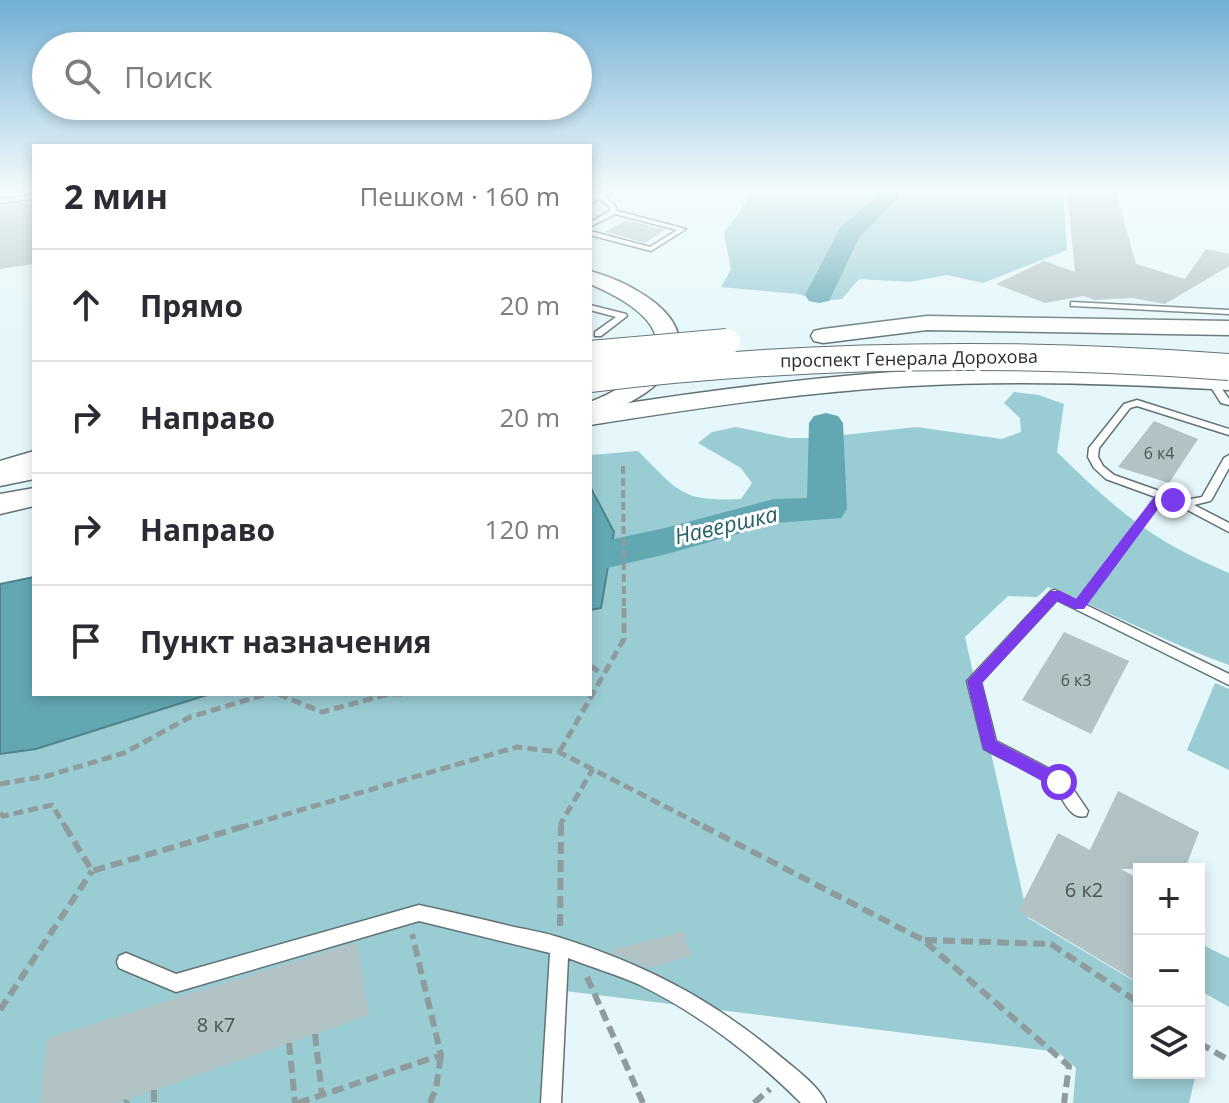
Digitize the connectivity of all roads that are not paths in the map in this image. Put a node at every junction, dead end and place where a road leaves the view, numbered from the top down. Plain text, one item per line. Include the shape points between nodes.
1 (630, 243) edge
2 (660, 243) edge
3 (593, 279) edge
4 (1074, 304) dead end
5 (592, 308) edge
6 (1229, 312) edge
7 (1229, 328) edge
8 (823, 336) junction
9 (792, 337) dead end
10 (763, 339) dead end
11 (594, 344) edge
12 (1229, 350) edge
13 (1223, 377) edge
14 (592, 379) edge
15 (1229, 402) edge
16 (592, 410) edge
17 (592, 417) edge
18 (1229, 432) edge
19 (1229, 458) edge
20 (32, 460) edge
21 (0, 470) edge
22 (32, 470) edge
23 (0, 477) edge
24 (32, 497) edge
25 (0, 504) edge
26 (1184, 504) junction
27 (32, 514) edge
28 (0, 519) edge
29 (1229, 528) edge
30 (1229, 680) edge
31 (1080, 811) dead end
32 (568, 949) junction
33 (126, 962) dead end
34 (551, 1103) edge
35 (816, 1103) edge

1 - 2 lane via 651,249
3 - 16 street via 633,296 654,312 662,321 669,349 647,382
4 - 6 lane
5 - 11 lane via 623,316
7 - 8 main road via 927,323
8 - 9 main road, проспект Генерала Дорохова
8 - 12 main road, проспект Генерала Дорохова via 1113,339
10 - 11 main road, проспект Генерала Дорохова, bridge
13 - 14 main road, проспект Генерала Дорохова, bridge via 1125,358 896,355
13 - 15 lane via 1224,401
13 - 17 main road via 912,378 813,385
18 - 26 lane via 1137,403 1127,406 1094,448 1099,468 1110,477
19 - 26 lane via 1206,499
20 - 21 street
22 - 23 main road
24 - 25 main road
26 - 29 lane
27 - 28 main road
30 - 31 lane via 1055,594 974,681 989,745 1059,782
32 - 33 lane via 419,913 176,983
32 - 34 lane
32 - 35 lane via 651,981 723,1026

